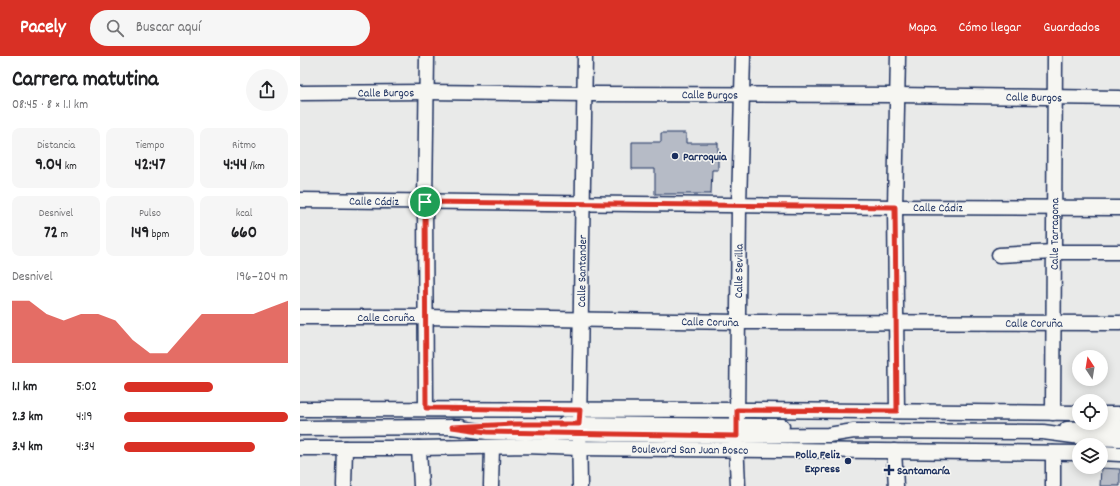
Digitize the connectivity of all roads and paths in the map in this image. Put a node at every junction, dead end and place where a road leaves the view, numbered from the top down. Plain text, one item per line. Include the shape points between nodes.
1 (427, 56) edge
2 (585, 56) edge
3 (742, 56) edge
4 (898, 56) edge
5 (1055, 56) edge
6 (426, 92) junction
7 (300, 93) edge
8 (584, 94) junction
9 (742, 95) junction
10 (897, 95) junction
11 (1056, 98) junction
12 (1120, 98) edge
13 (300, 200) edge
14 (425, 202) junction
15 (584, 204) junction
16 (739, 205) junction
17 (895, 207) junction
18 (1054, 207) junction
19 (1120, 208) edge
20 (1054, 252) junction
21 (1120, 252) edge
22 (999, 255) dead end
23 (300, 316) edge
24 (425, 317) junction
25 (580, 319) junction
26 (896, 321) junction
27 (738, 322) junction
28 (1054, 323) junction
29 (1120, 323) edge
30 (426, 408) junction
31 (300, 409) edge
32 (737, 410) junction
33 (897, 411) junction
34 (1053, 413) junction
35 (1072, 414) edge
36 (1108, 414) edge
37 (1120, 414) edge
38 (1120, 427) edge
39 (300, 428) edge
40 (579, 429) junction
41 (1043, 432) junction
42 (737, 437) junction
43 (1120, 439) edge
44 (492, 446) junction
45 (300, 448) edge
46 (345, 448) junction
47 (419, 448) junction
48 (894, 451) junction
49 (1053, 453) junction
50 (1072, 453) edge
51 (1108, 453) edge
52 (1120, 454) edge
53 (344, 486) edge
54 (421, 486) edge
55 (491, 486) edge
56 (580, 486) edge
57 (738, 486) edge
58 (896, 486) edge
59 (1053, 486) edge

1 - 6 street
2 - 8 street, Calle Santander
3 - 9 street, Calle Sevilla
4 - 10 street
5 - 11 street, Calle Tarragona
6 - 7 street, Calle Burgos
6 - 8 street, Calle Burgos
6 - 14 street
8 - 9 street, Calle Burgos
8 - 15 street, Calle Santander
9 - 10 street, Calle Burgos
9 - 16 street, Calle Sevilla
10 - 11 street, Calle Burgos
10 - 17 street
11 - 12 street, Calle Burgos
11 - 18 street, Calle Tarragona
13 - 14 street, Calle Cádiz
14 - 15 street, Calle Cádiz
14 - 24 street
15 - 16 street, Calle Cádiz
15 - 25 street, Calle Santander
16 - 17 street, Calle Cádiz
16 - 27 street, Calle Sevilla
17 - 18 street, Calle Cádiz
17 - 26 street
18 - 19 street, Calle Cádiz
18 - 20 street, Calle Tarragona
20 - 21 street
20 - 22 street
20 - 28 street, Calle Tarragona
23 - 24 street, Calle Coruña
24 - 25 street, Calle Coruña
24 - 30 street
25 - 27 street, Calle Coruña
25 - 40 street, Calle Santander
26 - 27 street, Calle Coruña
26 - 28 street, Calle Coruña
26 - 33 street
27 - 32 street, Calle Sevilla
28 - 29 street, Calle Coruña
28 - 34 street, Calle Tarragona
30 - 31 street, Boulevard San Juan Bosco
30 - 40 street, Boulevard San Juan Bosco
32 - 33 street, Boulevard San Juan Bosco
32 - 40 street, Boulevard San Juan Bosco
32 - 42 street, Calle Sevilla
33 - 34 street, Boulevard San Juan Bosco
34 - 35 street, Boulevard San Juan Bosco
36 - 37 street
38 - 41 street
39 - 40 street via 452,427 487,432
40 - 42 street, Boulevard San Juan Bosco
40 - 42 street
40 - 44 street, Boulevard San Juan Bosco via 526,446
40 - 56 street, Calle Santander
41 - 42 street via 854,431 833,427
41 - 43 street
42 - 48 street, Boulevard San Juan Bosco
42 - 57 street, Calle Sevilla
44 - 47 street, Boulevard San Juan Bosco
44 - 55 street
45 - 46 street, Boulevard San Juan Bosco
46 - 47 street, Boulevard San Juan Bosco
46 - 53 street
47 - 54 street
48 - 49 street, Boulevard San Juan Bosco
48 - 58 street
49 - 50 street, Boulevard San Juan Bosco
49 - 59 street
51 - 52 street

